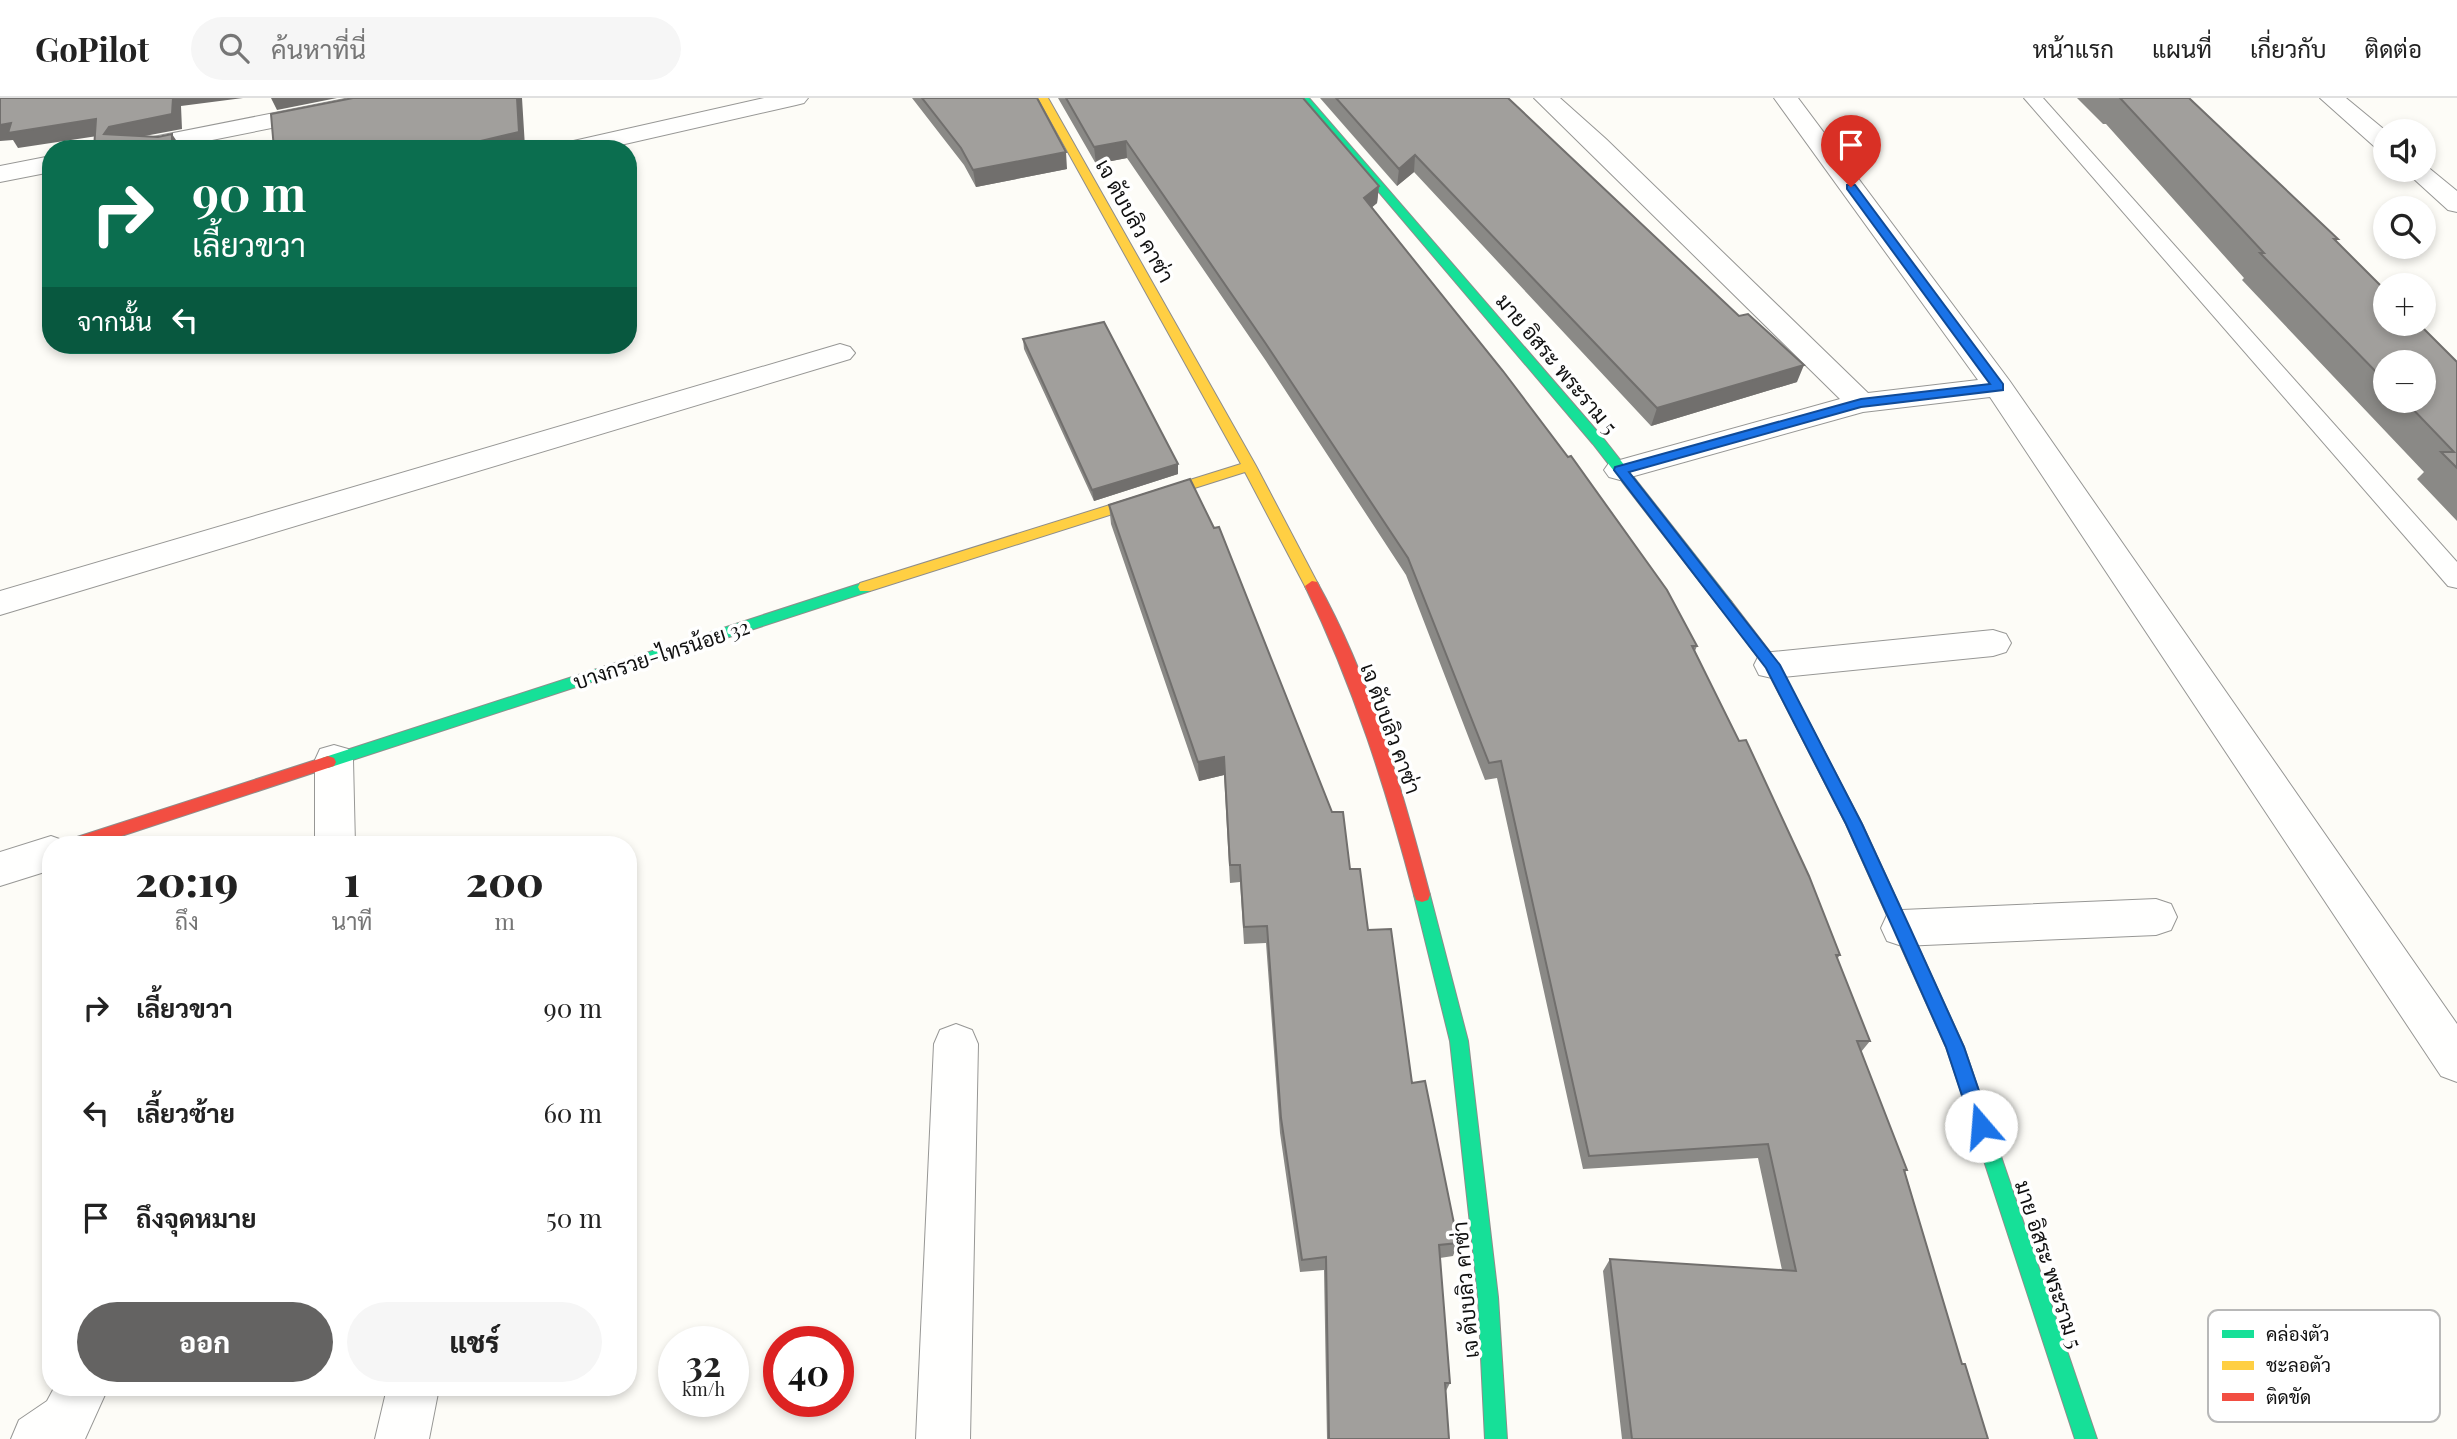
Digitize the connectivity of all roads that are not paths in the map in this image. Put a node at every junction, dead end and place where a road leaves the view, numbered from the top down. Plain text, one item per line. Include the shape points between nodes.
1 (387, 98) edge
2 (796, 98) edge
3 (1043, 98) edge
4 (1304, 98) edge
5 (1546, 98) edge
6 (1571, 98) edge
7 (1786, 98) edge
8 (2033, 98) edge
9 (2332, 98) edge
10 (2373, 133) edge
11 (157, 140) edge
12 (609, 140) edge
13 (1597, 144) junction
14 (42, 166) edge
15 (0, 174) edge
16 (2431, 182) edge
17 (2457, 204) edge
18 (840, 353) dead end
19 (1998, 387) junction
20 (1861, 403) junction
21 (1250, 466) junction
22 (1620, 470) junction
23 (2457, 579) edge
24 (0, 603) edge
25 (1993, 643) dead end
26 (1772, 665) junction
27 (334, 760) junction
28 (102, 836) edge
29 (335, 836) edge
30 (42, 856) edge
31 (0, 869) edge
32 (2156, 917) dead end
33 (1902, 928) junction
34 (956, 1044) dead end
35 (2457, 1061) edge
36 (78, 1396) edge
37 (411, 1396) edge
38 (38, 1439) edge
39 (402, 1439) edge
40 (943, 1439) edge
41 (1496, 1439) edge
42 (2086, 1439) edge

1 - 11 street via 223,120
2 - 12 street
3 - 21 street, เจ ดับบลิว คาซ่า
4 - 22 street, มาย อิสระ พระราม 5
5 - 13 street
6 - 13 street
7 - 19 street
8 - 23 lane
9 - 10 street
13 - 20 street
14 - 15 street
16 - 17 street
18 - 24 street
19 - 20 street
19 - 35 street
20 - 22 street
21 - 27 street, บางกรวย-ไทรน้อย 32
21 - 41 street, เจ ดับบลิว คาซ่า via 1331,624 1399,804 1459,1041 1488,1297
22 - 26 street, มาย อิสระ พระราม 5
25 - 26 street
26 - 33 street, มาย อิสระ พระราม 5
27 - 28 street, บางกรวย-ไทรน้อย 32
27 - 29 street
30 - 31 street
32 - 33 street
33 - 42 street, มาย อิสระ พระราม 5 via 1955,1047
34 - 40 street
36 - 38 street via 66,1420
37 - 39 street

